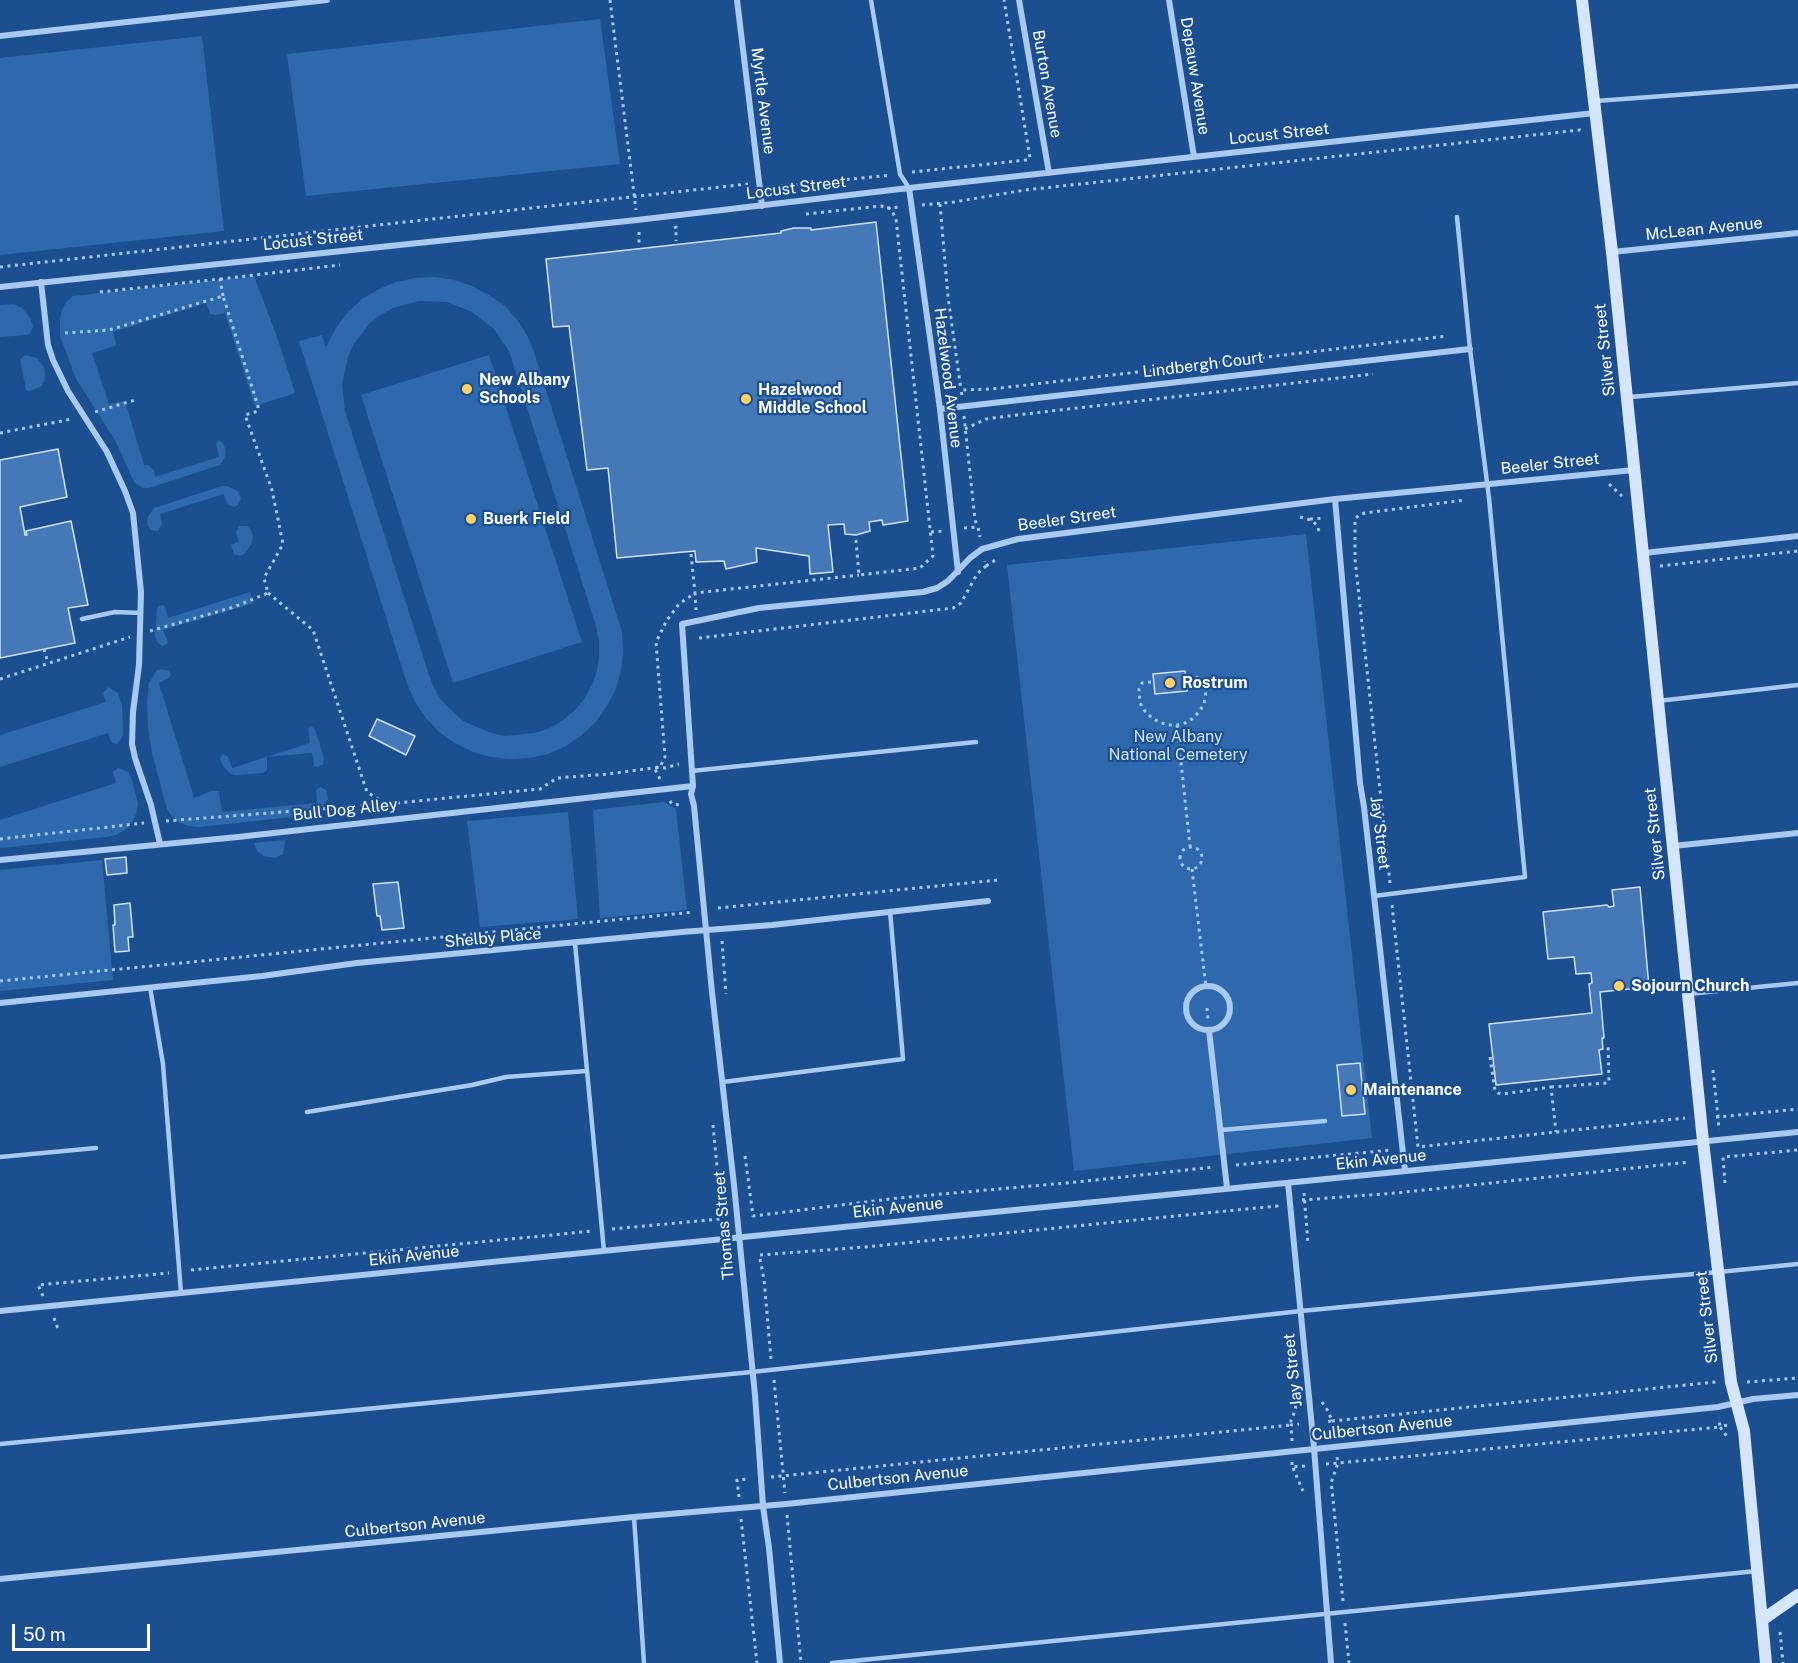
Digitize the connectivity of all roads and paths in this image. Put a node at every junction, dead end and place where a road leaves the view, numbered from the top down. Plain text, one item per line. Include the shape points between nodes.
1 (327, 0) edge
2 (610, 0) edge
3 (737, 0) edge
4 (870, 0) edge
5 (1004, 0) edge
6 (1019, 0) edge
7 (1168, 0) edge
8 (1582, 0) edge
9 (0, 36) edge
10 (1798, 86) edge
11 (1594, 107) junction
12 (1583, 135) dead end
13 (1194, 157) junction
14 (1049, 173) junction
15 (900, 174) junction
16 (748, 184) dead end
17 (770, 186) dead end
18 (909, 188) junction
19 (634, 197) junction
20 (940, 203) junction
21 (762, 206) junction
22 (912, 206) junction
23 (887, 208) junction
24 (796, 215) dead end
25 (1457, 217) dead end
26 (637, 220) junction
27 (1798, 232) edge
28 (1612, 252) junction
29 (0, 267) edge
30 (41, 282) junction
31 (0, 287) edge
32 (100, 292) dead end
33 (223, 297) junction
34 (65, 333) dead end
35 (1470, 349) junction
36 (1375, 374) dead end
37 (1798, 383) edge
38 (961, 390) dead end
39 (1627, 398) junction
40 (135, 400) dead end
41 (940, 409) junction
42 (84, 415) junction
43 (965, 429) dead end
44 (0, 433) edge
45 (1634, 470) junction
46 (1620, 471) junction
47 (1487, 484) junction
48 (1609, 484) dead end
49 (1623, 496) junction
50 (1335, 498) junction
51 (1489, 498) junction
52 (1624, 504) dead end
53 (1798, 537) edge
54 (856, 540) dead end
55 (1798, 551) edge
56 (1644, 553) junction
57 (691, 554) dead end
58 (1660, 566) dead end
59 (958, 572) junction
60 (859, 575) junction
61 (268, 593) junction
62 (695, 594) junction
63 (141, 613) junction
64 (82, 619) dead end
65 (140, 634) junction
66 (44, 649) dead end
67 (48, 663) junction
68 (1192, 677) dead end
69 (0, 679) edge
70 (1151, 682) dead end
71 (1798, 685) edge
72 (1658, 701) junction
73 (1177, 725) junction
74 (976, 742) dead end
75 (691, 771) junction
76 (693, 786) junction
77 (386, 804) junction
78 (155, 822) junction
79 (1798, 833) edge
80 (0, 838) edge
81 (160, 844) junction
82 (1190, 846) junction
83 (1672, 846) junction
84 (0, 860) edge
85 (1192, 868) junction
86 (998, 880) dead end
87 (1391, 894) junction
88 (1374, 896) junction
89 (988, 901) dead end
90 (718, 908) dead end
91 (890, 911) junction
92 (691, 912) dead end
93 (707, 931) junction
94 (575, 943) junction
95 (0, 981) edge
96 (1798, 983) edge
97 (150, 987) junction
98 (1206, 987) junction
99 (1688, 993) junction
100 (0, 1003) edge
101 (1209, 1030) junction
102 (1608, 1043) dead end
103 (1490, 1057) dead end
104 (587, 1071) junction
105 (723, 1082) junction
106 (1551, 1087) junction
107 (1798, 1108) edge
108 (307, 1112) dead end
109 (1718, 1117) dead end
110 (1687, 1118) dead end
111 (1324, 1121) dead end
112 (1221, 1130) junction
113 (1798, 1131) edge
114 (1556, 1132) junction
115 (1703, 1141) junction
116 (1418, 1147) junction
117 (96, 1148) dead end
118 (1403, 1149) junction
119 (1798, 1150) edge
120 (0, 1157) edge
121 (1722, 1157) dead end
122 (1225, 1166) junction
123 (1405, 1171) junction
124 (1288, 1182) junction
125 (1227, 1188) junction
126 (753, 1216) dead end
127 (1278, 1217) dead end
128 (720, 1219) dead end
129 (602, 1230) junction
130 (739, 1237) junction
131 (604, 1251) junction
132 (1798, 1264) edge
133 (179, 1272) junction
134 (1719, 1272) junction
135 (181, 1293) junction
136 (49, 1306) junction
137 (0, 1311) edge
138 (1300, 1311) junction
139 (58, 1329) dead end
140 (772, 1370) junction
141 (752, 1372) junction
142 (1798, 1378) edge
143 (1747, 1382) dead end
144 (1798, 1395) edge
145 (1296, 1396) dead end
146 (1738, 1403) junction
147 (0, 1444) edge
148 (1314, 1448) junction
149 (1338, 1463) dead end
150 (783, 1476) junction
151 (760, 1478) junction
152 (737, 1480) dead end
153 (786, 1504) junction
154 (762, 1506) junction
155 (634, 1517) junction
156 (741, 1525) dead end
157 (1757, 1571) junction
158 (0, 1579) edge
159 (1798, 1595) edge
160 (1344, 1611) junction
161 (1327, 1613) junction
162 (1762, 1620) junction
163 (644, 1663) edge
164 (757, 1663) edge
165 (780, 1663) edge
166 (801, 1663) edge
167 (832, 1663) edge
168 (1331, 1663) edge
169 (1349, 1663) edge
170 (1766, 1663) edge

1 - 9 street
2 - 19 path
3 - 21 street, Myrtle Avenue
4 - 15 lane
5 - 15 path via 1030,158
6 - 14 street, Burton Avenue
7 - 13 street, Depauw Avenue
8 - 11 main road, Silver Street
10 - 11 lane
11 - 13 street, Locust Street
11 - 28 main road, Silver Street
12 - 20 path via 1580,130 1413,147
13 - 14 street, Locust Street
14 - 18 street, Locust Street
15 - 17 path
15 - 18 lane
16 - 19 path
18 - 21 street, Locust Street
18 - 22 street, Hazelwood Avenue
19 - 26 path
19 - 29 path
20 - 22 path
20 - 38 path
21 - 26 street, Locust Street
22 - 23 path
22 - 41 street, Hazelwood Avenue
23 - 24 path
23 - 60 path via 896,219 933,556 921,568
25 - 35 lane
26 - 30 street, Locust Street
27 - 28 street, McLean Avenue
28 - 39 main road, Silver Street
30 - 31 street, Locust Street
30 - 42 street via 50,351
32 - 33 path via 220,279
33 - 34 path via 109,330
33 - 61 path via 258,406 258,411 245,416 272,490 283,544 264,578
35 - 41 street, Lindbergh Court
35 - 47 lane
36 - 43 path via 1008,416 986,419
37 - 39 lane
39 - 45 main road, Silver Street
40 - 42 path
41 - 59 street, Hazelwood Avenue
42 - 44 path
42 - 63 street via 107,452 132,508
45 - 46 street, Beeler Street
45 - 56 main road, Silver Street
46 - 47 street, Beeler Street
46 - 49 path
47 - 50 street, Beeler Street
47 - 51 lane
48 - 49 path
49 - 52 path
50 - 59 street, Beeler Street via 1018,539 982,549
50 - 88 street, Jay Street
51 - 87 path via 1365,513 1355,519 1355,559
51 - 87 lane via 1526,877
53 - 56 street
54 - 60 path
55 - 58 path
56 - 72 main road, Silver Street
57 - 62 path
59 - 75 street, Beeler Street via 943,585 923,592 759,608 682,624
60 - 62 path
61 - 65 path
61 - 77 path via 313,630 367,792
62 - 77 path via 679,604 656,642 665,757 660,767 557,778 540,789
63 - 64 lane via 116,612
63 - 65 street
65 - 67 path
65 - 78 street via 132,744
66 - 67 path
67 - 69 path
68 - 73 path via 1202,678 1207,686 1204,704 1192,719
70 - 73 path via 1139,689 1144,710 1159,722
71 - 72 lane
72 - 83 main road, Silver Street
73 - 82 path
74 - 75 lane
75 - 76 street, Beeler Street
76 - 81 street, Bull Dog Alley
76 - 93 street, Thomas Street
77 - 78 path
78 - 80 path
78 - 81 street
79 - 83 street
81 - 84 street, Bull Dog Alley
82 - 85 path via 1183,850 1181,860 1185,867
82 - 85 path via 1200,850 1202,856 1199,866
83 - 99 main road, Silver Street
85 - 98 path
86 - 90 path
87 - 88 lane
87 - 116 path
88 - 118 street, Jay Street
89 - 91 street, Shelby Place
91 - 93 street, Shelby Place
91 - 105 lane via 903,1059
92 - 95 path
93 - 94 street, Shelby Place
93 - 105 street, Thomas Street
94 - 97 street, Shelby Place
94 - 104 lane
96 - 99 lane
97 - 100 street, Shelby Place
97 - 133 lane via 163,1064
98 - 101 street via 1190,997 1187,1010 1197,1026
98 - 101 street via 1220,990 1230,1007 1222,1025
99 - 115 main road, Silver Street
101 - 112 street
102 - 106 path via 1609,1082
103 - 106 path via 1495,1091 1503,1094
104 - 108 lane via 506,1077
104 - 129 lane
105 - 130 street, Thomas Street
106 - 114 path
107 - 109 path
110 - 114 path
111 - 112 lane
112 - 122 street
113 - 115 street, Ekin Avenue
114 - 116 path
115 - 123 street, Ekin Avenue
115 - 134 main road, Silver Street
116 - 118 path
117 - 120 lane
118 - 122 path
118 - 123 street, Jay Street
119 - 121 path
122 - 125 street
122 - 126 path
123 - 124 street, Ekin Avenue
124 - 125 street, Ekin Avenue
124 - 138 street, Jay Street
125 - 130 street, Ekin Avenue
127 - 140 path via 1277,1206 760,1257
128 - 129 path
129 - 131 lane
129 - 133 path
130 - 131 street, Ekin Avenue
130 - 141 street, Thomas Street
131 - 135 street, Ekin Avenue
132 - 134 lane
133 - 135 lane
133 - 136 path via 38,1285
134 - 138 lane
134 - 146 main road, Silver Street via 1731,1382
135 - 136 street, Ekin Avenue
136 - 137 street, Ekin Avenue
136 - 139 path
138 - 140 lane
138 - 148 street, Jay Street
140 - 141 lane
140 - 150 path
141 - 147 lane
141 - 151 street, Thomas Street
142 - 143 path
144 - 146 street, Culbertson Avenue
145 - 150 path via 1292,1425
146 - 148 street, Culbertson Avenue
146 - 157 main road, Silver Street
148 - 153 street, Culbertson Avenue
148 - 161 street, Jay Street
149 - 160 path via 1331,1483
150 - 151 path
150 - 153 path
151 - 152 path
151 - 154 street, Thomas Street
153 - 154 street, Culbertson Avenue
153 - 166 path
154 - 155 street, Culbertson Avenue
154 - 165 street, Thomas Street
155 - 158 street, Culbertson Avenue
155 - 163 lane
156 - 164 path
157 - 160 lane
157 - 162 main road, Silver Street
159 - 162 main road
160 - 161 lane
160 - 169 path
161 - 167 lane
161 - 168 street, Jay Street
162 - 170 main road, Silver Street

